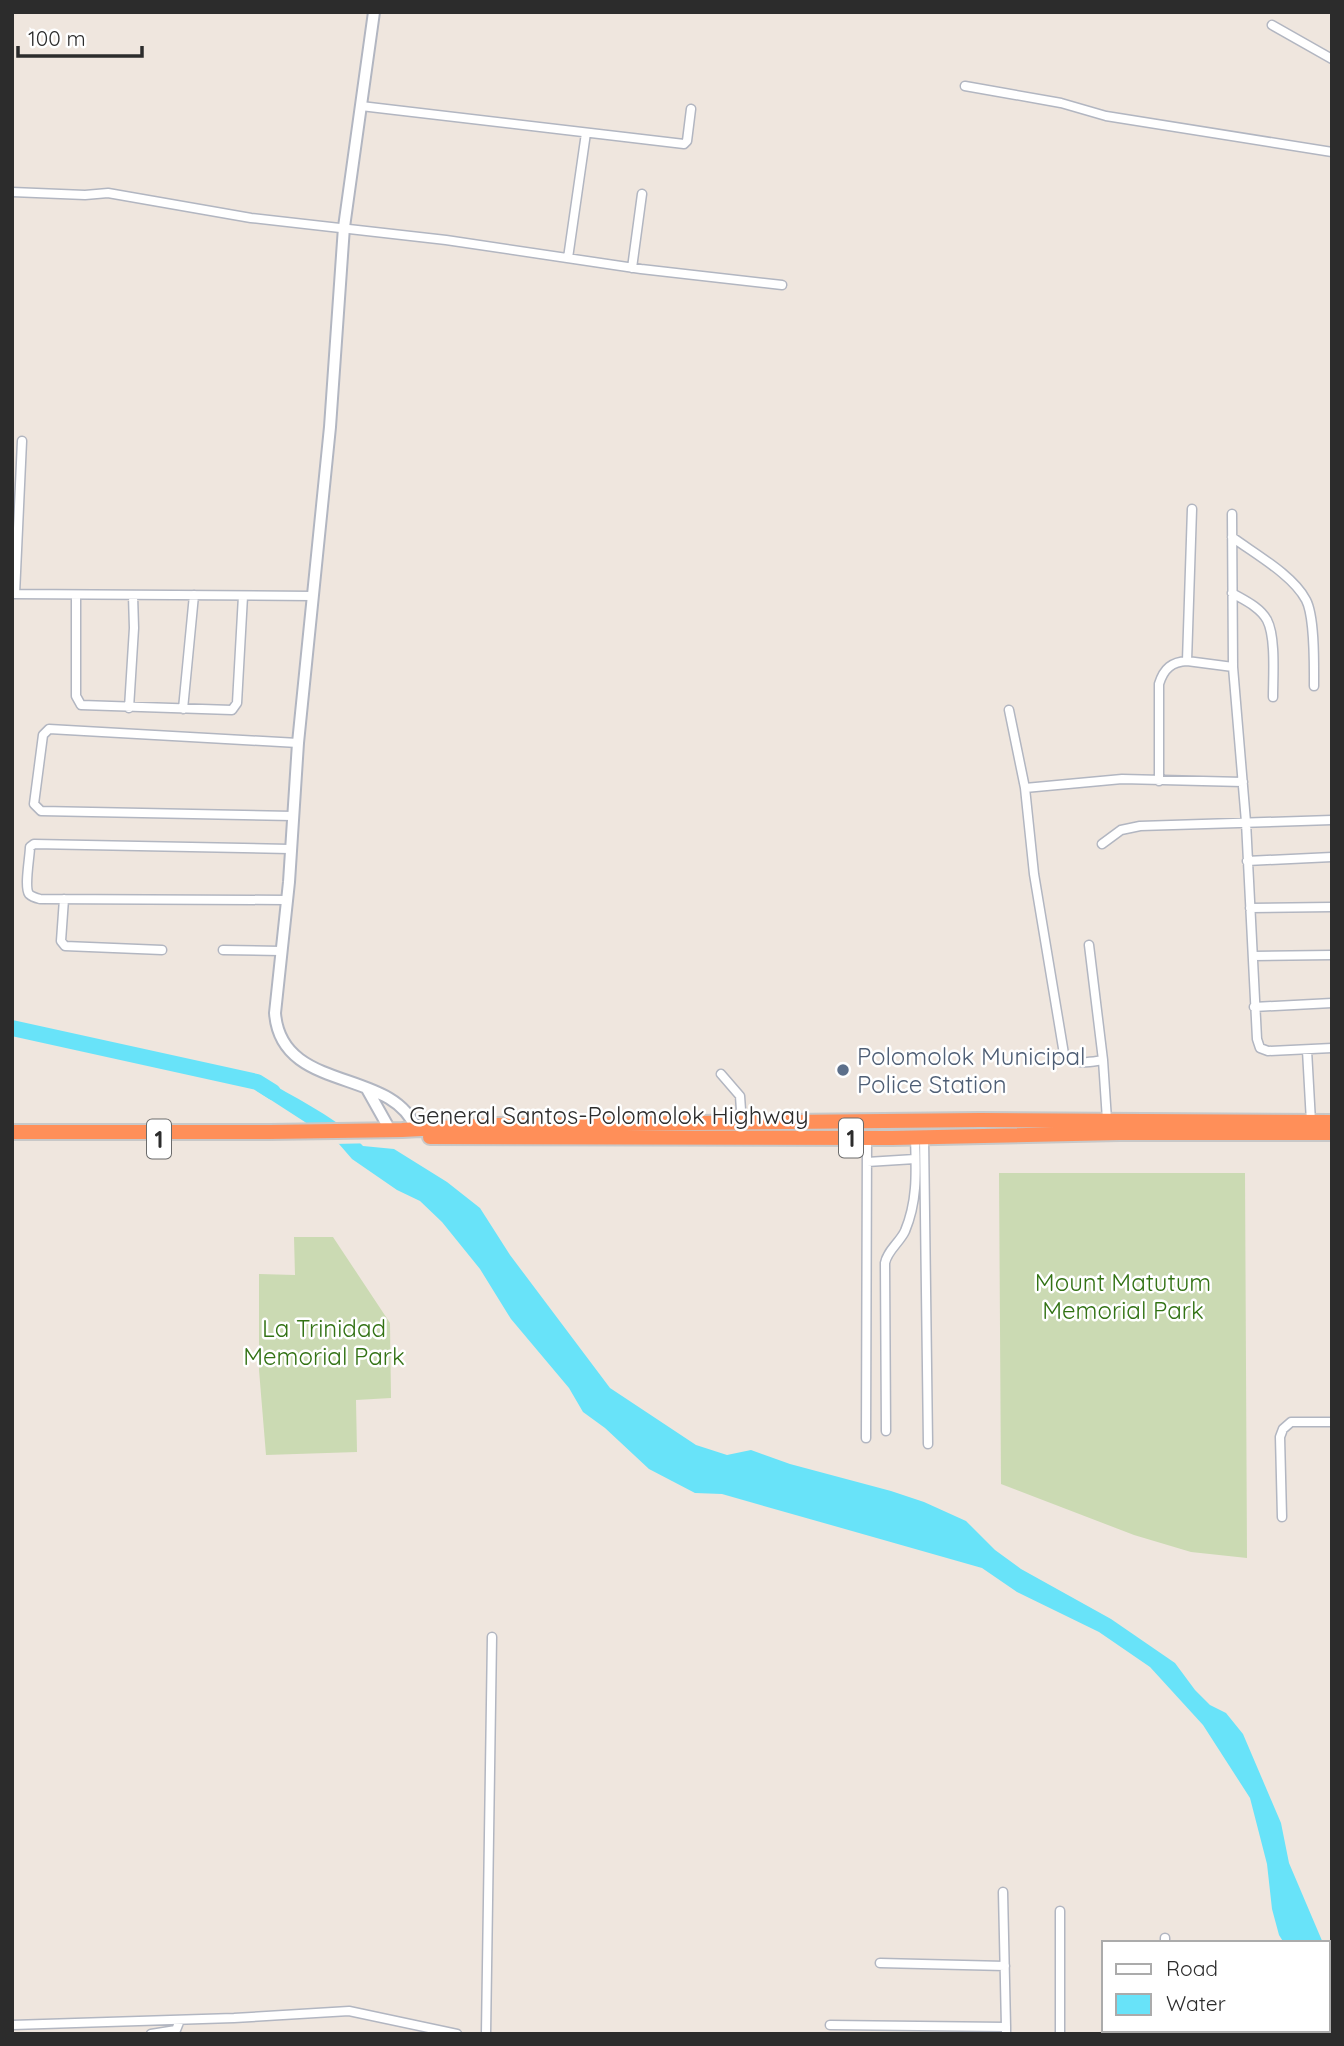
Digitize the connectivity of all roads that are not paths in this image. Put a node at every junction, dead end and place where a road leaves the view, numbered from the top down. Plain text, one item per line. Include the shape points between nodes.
1 (374, 12) edge
2 (1272, 26) dead end
3 (1332, 60) edge
4 (965, 86) dead end
5 (361, 106) junction
6 (691, 109) dead end
7 (586, 133) junction
8 (1332, 152) edge
9 (12, 192) edge
10 (642, 194) dead end
11 (344, 227) junction
12 (568, 258) junction
13 (632, 268) junction
14 (782, 285) dead end
15 (22, 441) dead end
16 (1192, 509) dead end
17 (1231, 514) dead end
18 (1232, 537) junction
19 (1232, 593) junction
20 (14, 594) edge
21 (76, 595) junction
22 (133, 595) junction
23 (194, 595) junction
24 (243, 596) junction
25 (313, 596) junction
26 (1187, 661) junction
27 (1233, 667) junction
28 (1314, 686) dead end
29 (1273, 697) dead end
30 (129, 708) junction
31 (183, 709) junction
32 (1009, 710) dead end
33 (298, 743) junction
34 (1159, 781) junction
35 (1243, 782) junction
36 (1025, 788) junction
37 (293, 816) junction
38 (1332, 820) edge
39 (1246, 822) junction
40 (1102, 844) dead end
41 (290, 849) junction
42 (1332, 857) edge
43 (1247, 861) junction
44 (64, 899) junction
45 (286, 900) junction
46 (1332, 907) edge
47 (1250, 908) junction
48 (1089, 945) dead end
49 (162, 950) dead end
50 (223, 950) dead end
51 (281, 951) junction
52 (1332, 955) edge
53 (1253, 956) junction
54 (1332, 1003) edge
55 (1254, 1007) junction
56 (1332, 1048) edge
57 (1307, 1050) junction
58 (1103, 1060) junction
59 (720, 1074) dead end
60 (368, 1089) junction
61 (1107, 1121) junction
62 (1311, 1122) junction
63 (1332, 1122) edge
64 (742, 1124) junction
65 (416, 1129) junction
66 (390, 1130) junction
67 (12, 1132) edge
68 (1332, 1133) edge
69 (302, 1134) junction
70 (366, 1134) junction
71 (919, 1137) junction
72 (867, 1138) junction
73 (12, 1140) edge
74 (915, 1159) junction
75 (867, 1162) junction
76 (1332, 1422) edge
77 (886, 1431) dead end
78 (866, 1438) dead end
79 (928, 1444) dead end
80 (1282, 1517) dead end
81 (492, 1637) dead end
82 (1003, 1892) dead end
83 (1060, 1911) dead end
84 (880, 1963) dead end
85 (1005, 1966) junction
86 (180, 2020) junction
87 (12, 2025) edge
88 (830, 2025) dead end
89 (1006, 2030) edge
90 (151, 2034) edge
91 (457, 2034) edge
92 (486, 2034) edge
93 (1060, 2034) edge

1 - 5 street
2 - 3 street
4 - 8 street via 1106,116
5 - 7 street
5 - 11 street
6 - 7 street via 684,144
7 - 12 street
9 - 11 street via 108,193 251,218
10 - 13 street
11 - 12 street
11 - 25 street
12 - 13 street
13 - 14 street
15 - 20 street
16 - 26 street
17 - 18 street
18 - 19 street
18 - 28 street via 1281,573 1307,601
19 - 27 street
19 - 29 street via 1267,620
20 - 21 street
21 - 22 street
21 - 30 street via 78,702
22 - 23 street
22 - 30 street
23 - 24 street
23 - 31 street
24 - 25 street
24 - 31 street via 236,706 232,710
25 - 33 street
26 - 27 street
26 - 34 street via 1169,666 1160,684
27 - 35 street
30 - 31 street
32 - 36 street
33 - 37 street
33 - 37 street via 49,729 43,735 34,804 41,811
34 - 35 street
34 - 36 street via 1091,780
35 - 39 street
36 - 58 street via 1034,874 1064,1054 1077,1062
37 - 41 street
38 - 39 street
39 - 40 street via 1131,827
39 - 43 street
41 - 44 street via 33,844 28,892 40,899
41 - 45 street
42 - 43 street
43 - 47 street
44 - 45 street
44 - 49 street via 61,941 65,946
45 - 51 street
46 - 47 street
47 - 53 street
48 - 58 street
50 - 51 street
51 - 60 street via 275,1013 283,1041 315,1070
52 - 53 street
53 - 55 street
54 - 55 street
55 - 57 street via 1258,1044 1263,1050
56 - 57 street
57 - 62 street
58 - 61 street
59 - 64 street via 740,1096
60 - 65 street via 399,1104
60 - 66 street
61 - 62 highway, 1
61 - 64 highway, 1
62 - 63 highway, 1
64 - 65 highway, 1
65 - 66 highway, 1
66 - 70 highway, 1
67 - 69 highway, 1
68 - 71 highway, General Santos-Polomolok Highway / 1
69 - 70 highway, 1
69 - 73 highway, 1
70 - 72 highway, General Santos-Polomolok Highway / 1
71 - 72 highway, General Santos-Polomolok Highway / 1
71 - 74 street
71 - 79 street
72 - 75 street
74 - 75 street
74 - 77 street via 914,1207 885,1263
75 - 78 street
76 - 80 street via 1291,1422 1283,1429
81 - 92 street
82 - 85 street
83 - 93 street
84 - 85 street
85 - 89 street
86 - 87 street
86 - 90 street via 176,2030
86 - 91 street via 349,2011
88 - 89 street

